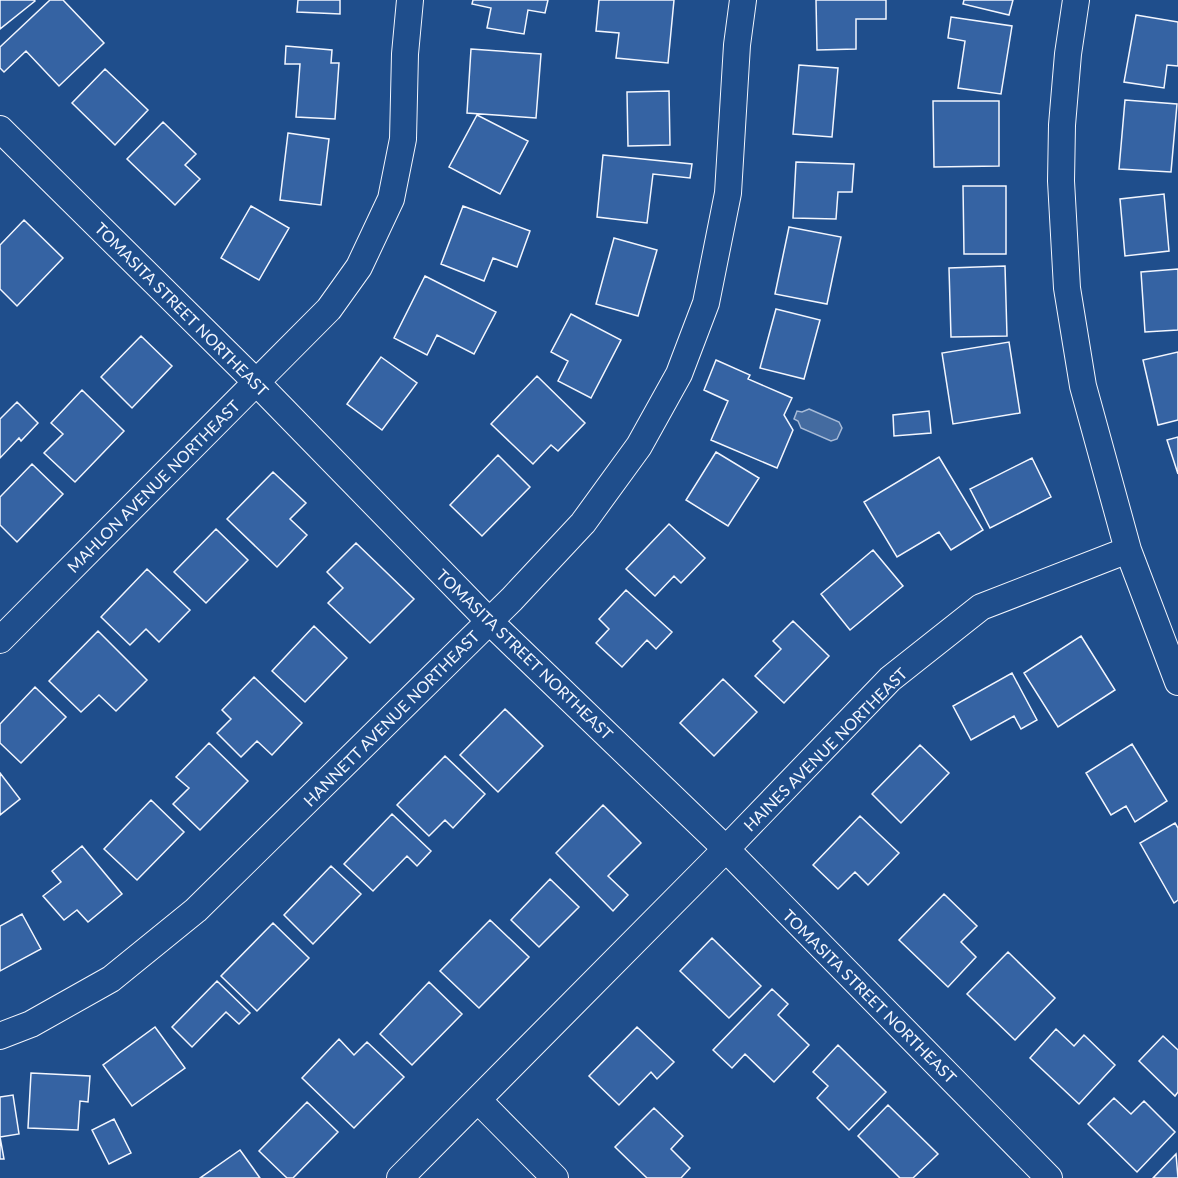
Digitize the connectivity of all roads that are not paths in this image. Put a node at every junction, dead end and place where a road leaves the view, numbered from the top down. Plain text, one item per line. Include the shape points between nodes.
1 (410, 0) edge
2 (743, 0) edge
3 (1076, 0) edge
4 (3, 137) edge
5 (256, 382) junction
6 (1128, 550) junction
7 (489, 621) junction
8 (0, 640) edge
9 (1178, 682) edge
10 (726, 849) junction
11 (0, 1036) edge
12 (478, 1100) junction
13 (400, 1178) edge
14 (555, 1178) edge
15 (1049, 1178) edge

1 - 5 street, MAHLON AVENUE NORTHEAST via 403,139 391,199 359,267 329,309
2 - 7 street, HANNETT AVENUE NORTHEAST via 728,193 706,303 679,374 639,446 583,523
3 - 6 street via 1062,125 1067,288 1083,386
4 - 5 street, TOMASITA STREET NORTHEAST
5 - 7 street, TOMASITA STREET NORTHEAST
5 - 8 street, MAHLON AVENUE NORTHEAST
6 - 9 street
6 - 10 street, HAINES AVENUE NORTHEAST via 981,607 890,679
7 - 10 street, TOMASITA STREET NORTHEAST
7 - 11 street, HANNETT AVENUE NORTHEAST via 196,910 111,980 31,1024
10 - 12 street, HAINES AVENUE NORTHEAST
10 - 15 street, TOMASITA STREET NORTHEAST
12 - 13 street, HAINES AVENUE NORTHEAST
12 - 14 street

